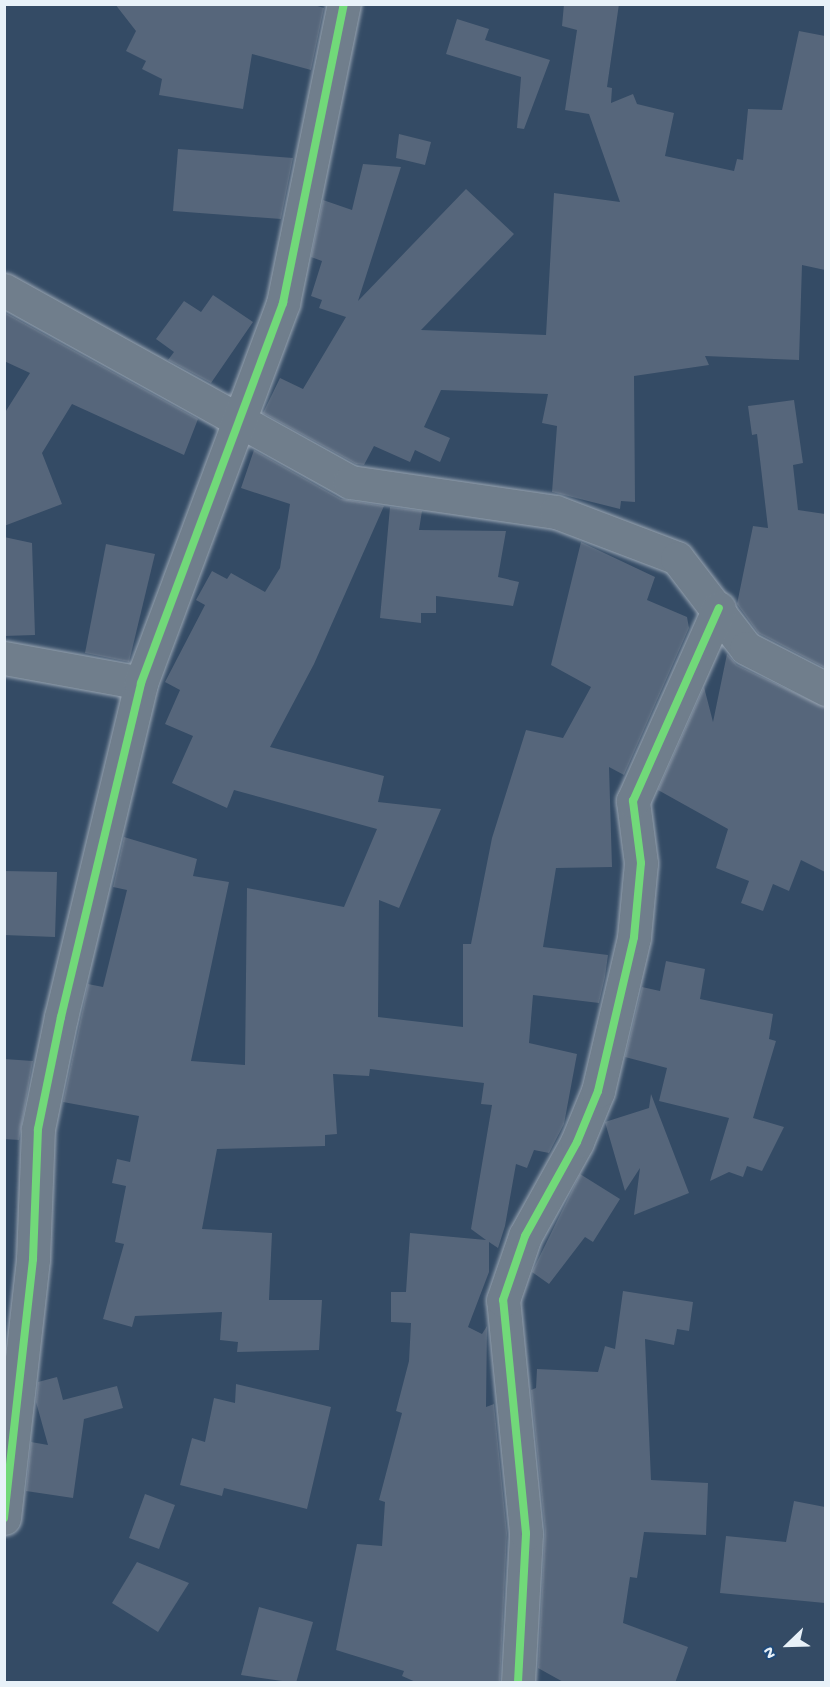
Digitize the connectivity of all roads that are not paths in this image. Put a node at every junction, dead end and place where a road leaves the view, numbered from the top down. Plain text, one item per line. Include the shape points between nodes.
1 (344, 4) edge
2 (4, 290) edge
3 (237, 419) junction
4 (719, 608) junction
5 (4, 658) edge
6 (141, 683) junction
7 (825, 689) edge
8 (4, 1518) edge
9 (518, 1683) edge

1 - 3 street via 283,303
2 - 3 street
3 - 4 street via 350,482 556,512 677,558
3 - 6 street
4 - 7 street via 746,648
4 - 9 street via 633,801 640,863 634,937 598,1091 577,1142 525,1236 503,1300 526,1533
5 - 6 street
6 - 8 street via 38,1129 33,1259

